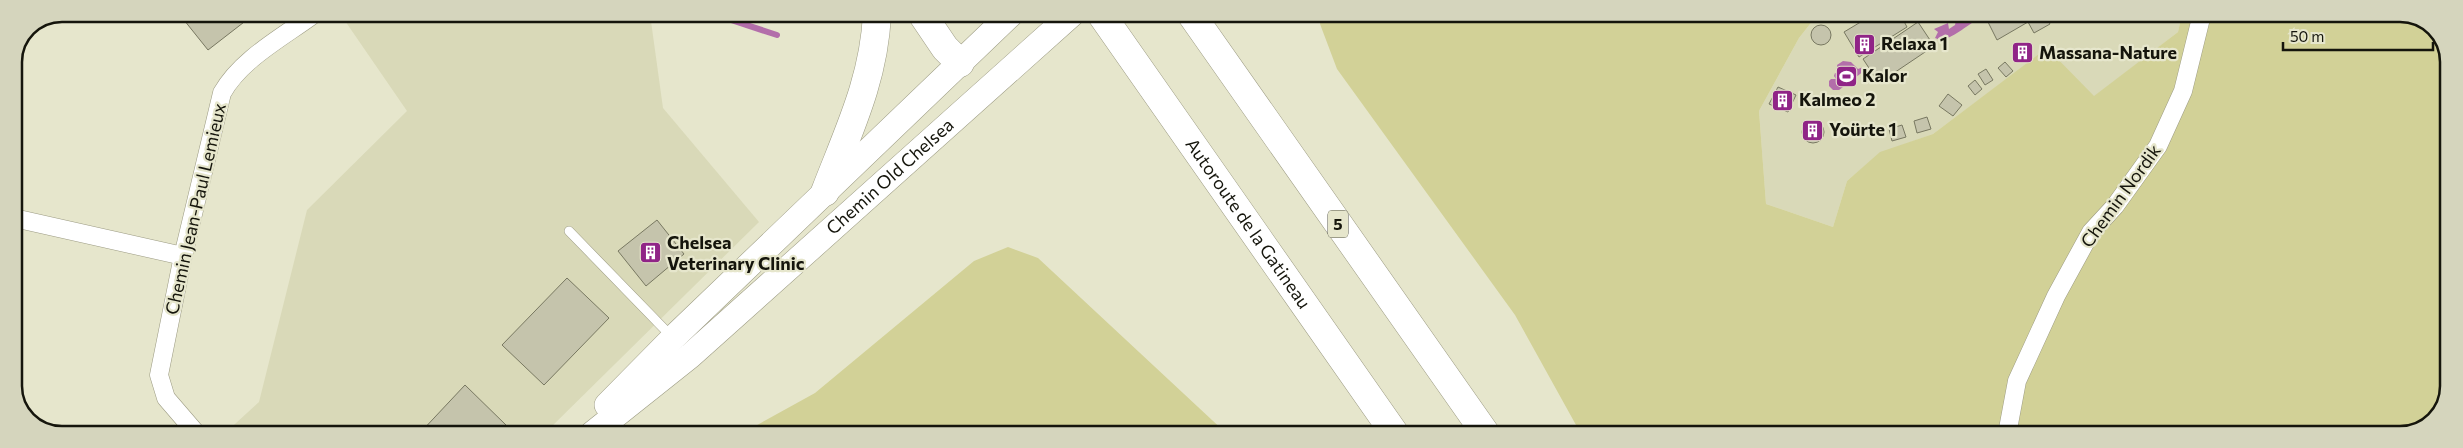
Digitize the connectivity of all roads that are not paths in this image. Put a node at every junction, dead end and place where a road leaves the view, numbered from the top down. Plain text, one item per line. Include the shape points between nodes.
1 (303, 22) edge
2 (876, 22) edge
3 (928, 22) edge
4 (1002, 22) edge
5 (1063, 22) edge
6 (1107, 22) edge
7 (1197, 22) edge
8 (2200, 23) edge
9 (960, 63) junction
10 (998, 81) junction
11 (825, 192) junction
12 (22, 220) edge
13 (569, 231) dead end
14 (183, 256) junction
15 (673, 338) junction
16 (189, 425) edge
17 (588, 425) edge
18 (603, 425) edge
19 (1389, 426) edge
20 (1480, 426) edge
21 (2009, 426) edge

1 - 14 street, Chemin Jean-Paul Lemieux via 242,67 222,93
2 - 11 highway via 864,93
3 - 9 highway
4 - 9 street, Chemin Old Chelsea
5 - 10 street, Chemin Old Chelsea
6 - 19 highway, Autoroute de la Gatineau
7 - 20 highway, 5
8 - 21 street, Chemin Nordik via 2183,91 2158,146 2115,206 2091,232 2056,296 2017,382
9 - 10 street
9 - 11 street, Chemin Old Chelsea
10 - 18 street, Chemin Old Chelsea via 690,356
11 - 15 street, Chemin Old Chelsea
12 - 14 street
13 - 15 lane
14 - 16 street, Chemin Jean-Paul Lemieux via 159,375 166,398
15 - 17 street, Chemin Old Chelsea

